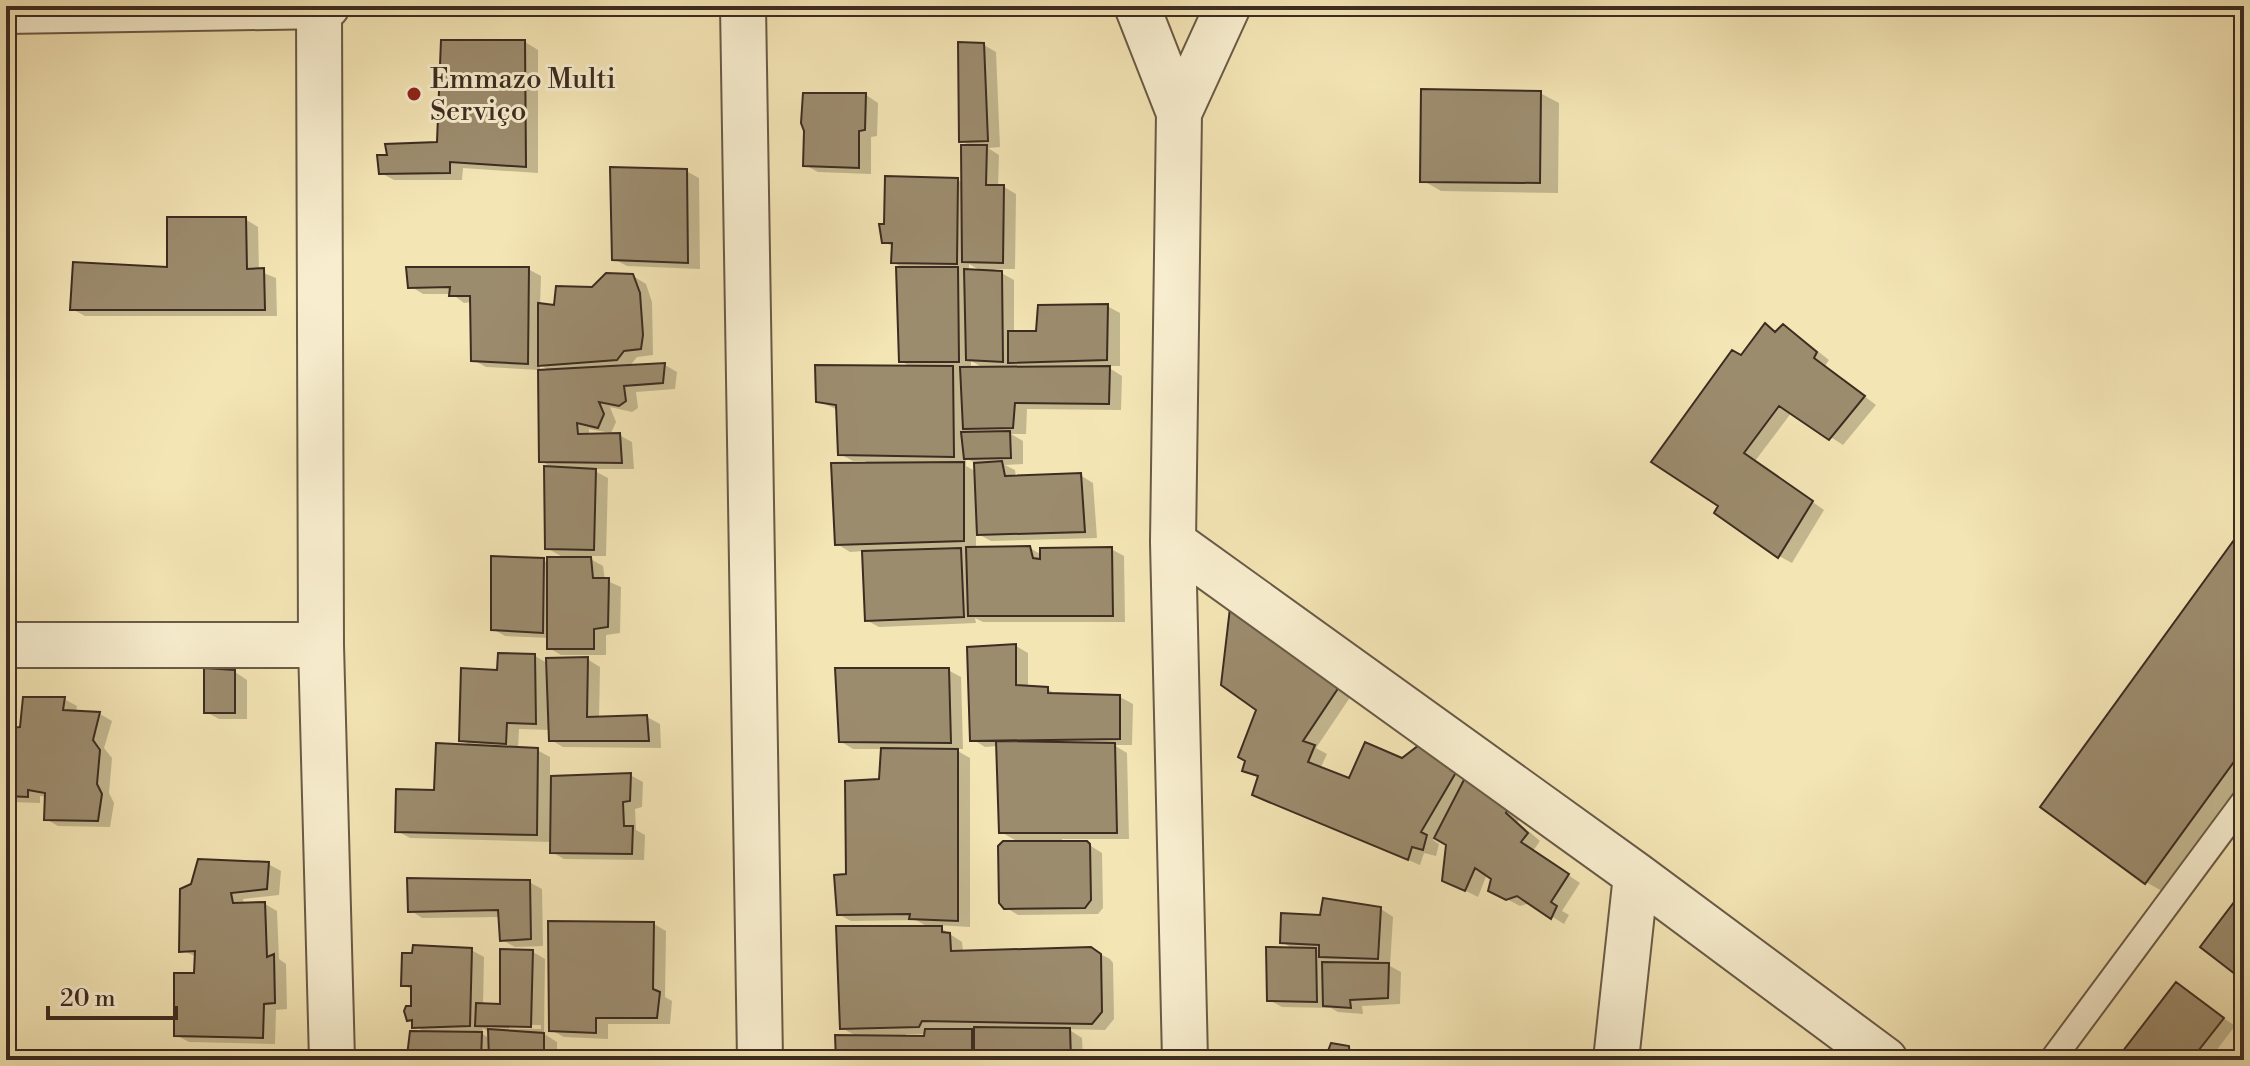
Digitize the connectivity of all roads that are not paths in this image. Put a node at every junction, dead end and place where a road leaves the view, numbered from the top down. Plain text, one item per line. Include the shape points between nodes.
1 (319, 6) edge
2 (327, 6) edge
3 (743, 6) edge
4 (1137, 6) edge
5 (1228, 6) edge
6 (6, 11) edge
7 (1179, 113) junction
8 (1173, 542) junction
9 (6, 645) edge
10 (321, 645) junction
11 (2244, 801) edge
12 (1636, 875) junction
13 (332, 1060) edge
14 (760, 1060) edge
15 (1185, 1060) edge
16 (1616, 1060) edge
17 (1885, 1060) edge
18 (2052, 1060) edge

1 - 2 street
1 - 6 street
1 - 10 street
3 - 14 street
4 - 7 street
5 - 7 street
7 - 8 street
8 - 12 street
8 - 15 street
9 - 10 street
10 - 13 street
11 - 18 lane
12 - 16 street
12 - 17 street

